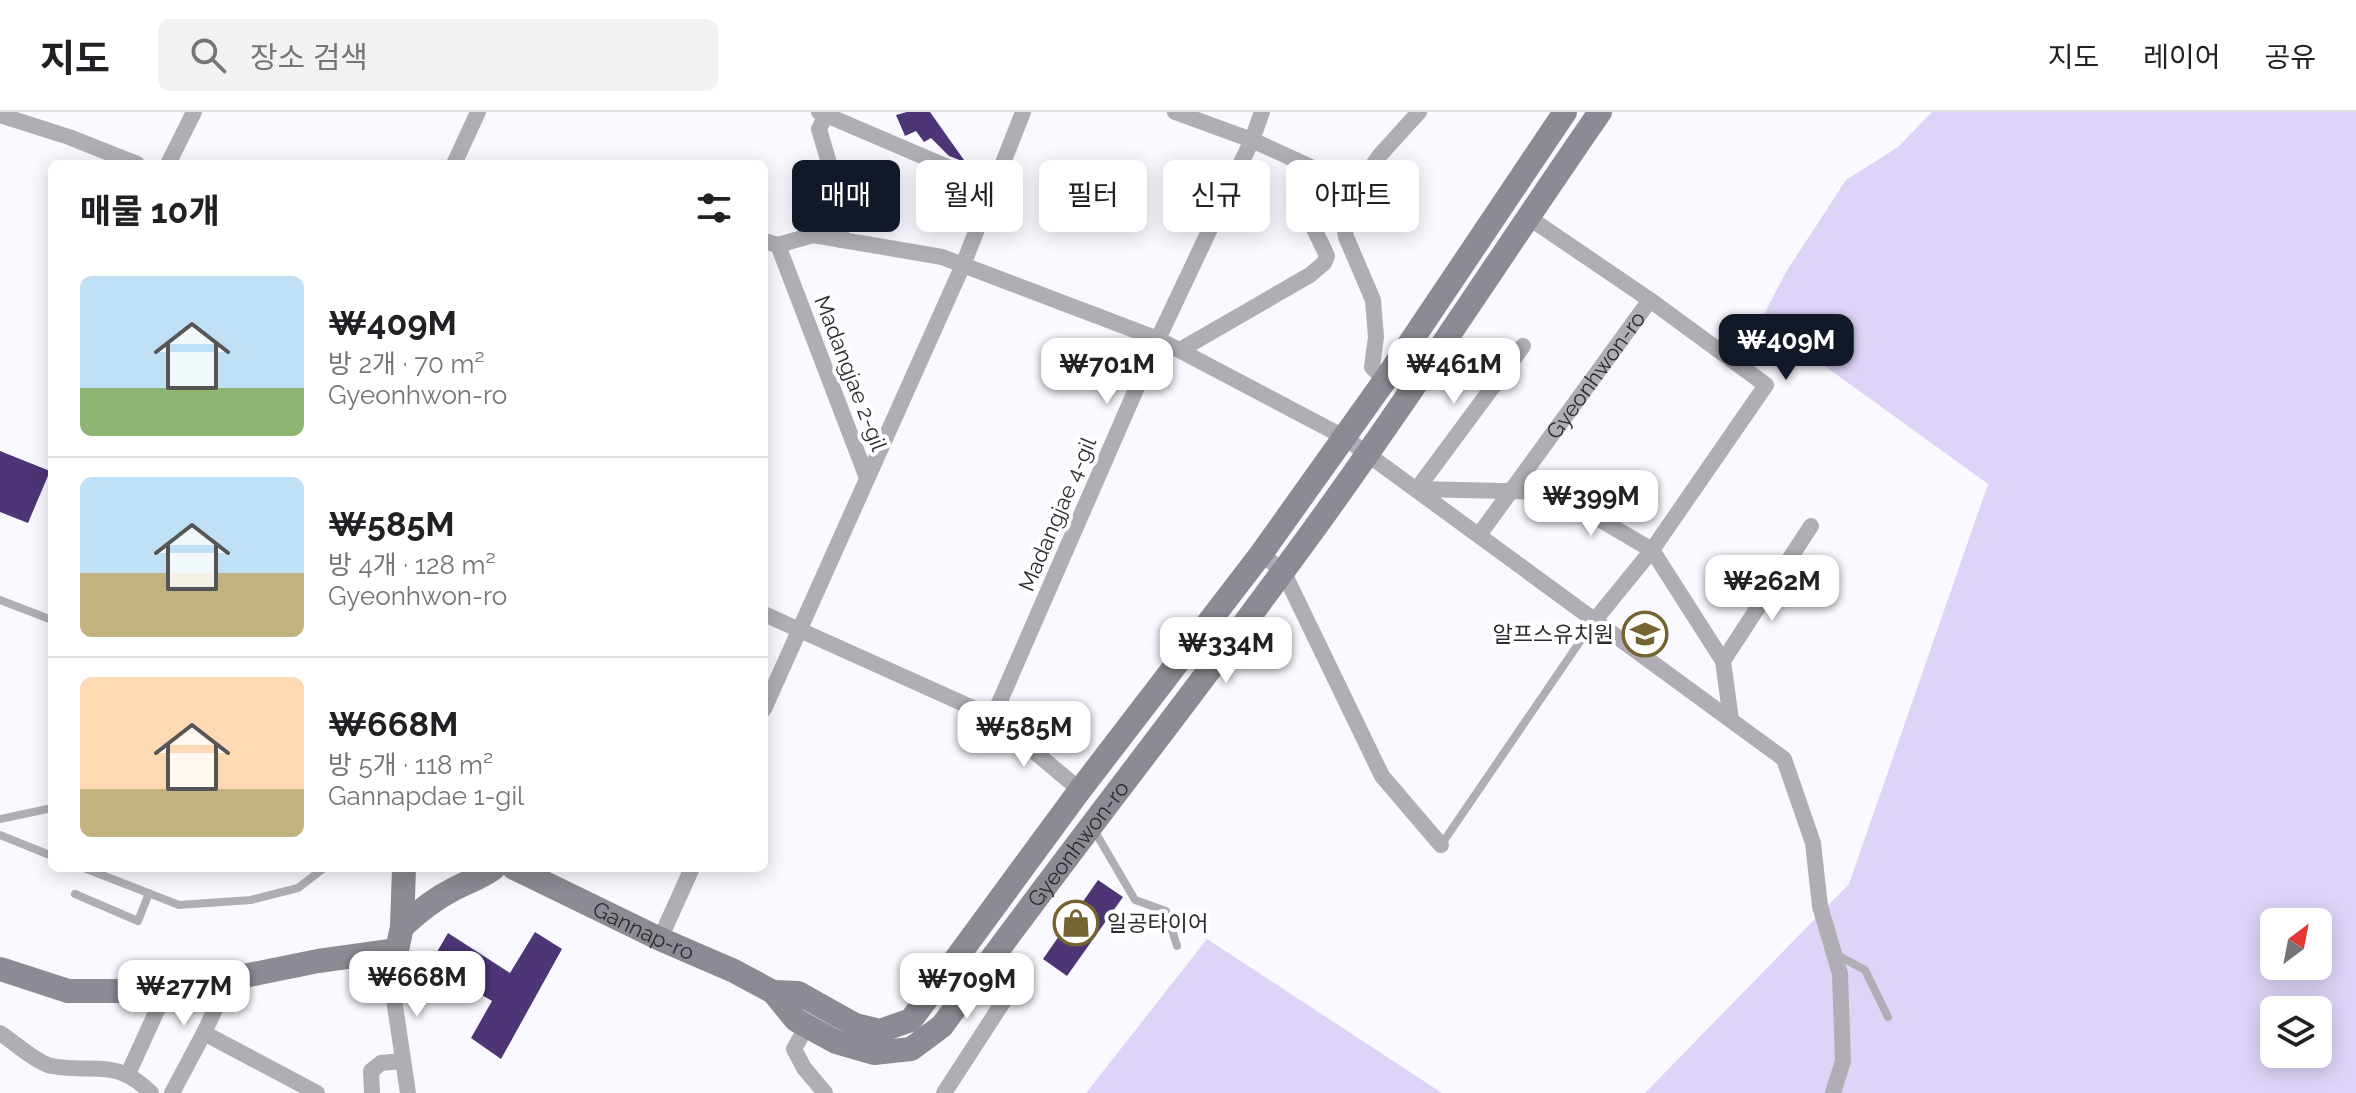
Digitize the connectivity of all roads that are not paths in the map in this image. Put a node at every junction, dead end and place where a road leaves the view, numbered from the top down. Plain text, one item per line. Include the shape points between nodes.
1 (194, 112) edge
2 (478, 112) edge
3 (1023, 112) edge
4 (1175, 112) edge
5 (1262, 112) edge
6 (1419, 112) edge
7 (1565, 112) edge
8 (1600, 112) edge
9 (822, 114) edge
10 (0, 115) edge
11 (1252, 140) junction
12 (127, 160) edge
13 (170, 160) edge
14 (456, 160) edge
15 (931, 160) edge
16 (1003, 160) edge
17 (1528, 217) junction
18 (975, 232) edge
19 (841, 240) junction
20 (771, 243) edge
21 (963, 265) junction
22 (1650, 300) junction
23 (1158, 339) junction
24 (1523, 346) dead end
25 (1180, 350) junction
26 (1385, 380) junction
27 (1344, 437) junction
28 (1366, 453) junction
29 (867, 478) junction
30 (1417, 489) junction
31 (1512, 490) junction
32 (1811, 526) dead end
33 (1479, 535) junction
34 (1652, 550) junction
35 (1261, 554) junction
36 (1283, 571) junction
37 (0, 600) edge
38 (768, 616) edge
39 (48, 618) edge
40 (1595, 620) junction
41 (799, 631) junction
42 (1723, 661) junction
43 (768, 700) edge
44 (993, 717) junction
45 (1731, 720) junction
46 (1080, 790) junction
47 (48, 809) edge
48 (0, 819) edge
49 (1091, 824) junction
50 (0, 835) edge
51 (1441, 845) joint
52 (48, 854) edge
53 (94, 872) edge
54 (319, 872) edge
55 (404, 872) edge
56 (489, 872) edge
57 (522, 872) edge
58 (690, 872) edge
59 (149, 893) junction
60 (75, 894) dead end
61 (399, 938) junction
62 (660, 939) junction
63 (1177, 946) dead end
64 (998, 949) junction
65 (1834, 954) junction
66 (0, 969) edge
67 (229, 979) junction
68 (169, 984) junction
69 (773, 992) junction
70 (1888, 1017) dead end
71 (807, 1026) junction
72 (0, 1033) edge
73 (204, 1033) junction
74 (402, 1061) junction
75 (128, 1074) junction
76 (151, 1093) edge
77 (172, 1093) edge
78 (317, 1093) edge
79 (372, 1093) edge
80 (408, 1093) edge
81 (825, 1093) edge
82 (944, 1093) edge
83 (1833, 1093) edge

1 - 13 street
2 - 14 street
3 - 16 street, Madangjae 2-gil
4 - 11 street
5 - 11 street, Madangjae 4-gil
6 - 26 street via 1380,155 1342,210 1346,237 1373,300 1372,367
7 - 26 street, Gyeonhwon-ro
8 - 17 street, Gyeonhwon-ro
9 - 15 street
9 - 19 street via 819,129 841,204
10 - 12 street
11 - 23 street, Madangjae 4-gil
11 - 25 street via 1311,167 1319,186 1310,205 1311,226 1327,256 1310,275
17 - 22 street, Gyeonhwon-ro
17 - 28 street, Gyeonhwon-ro
18 - 21 street, Madangjae 2-gil
19 - 20 street, Madangjae 2-gil via 813,235
19 - 21 street, Madangjae 2-gil
20 - 29 street, Madangjae 2-gil
21 - 23 street, Madangjae 2-gil
21 - 29 street, Madangjae 2-gil
22 - 31 street, Gyeonhwon-ro
22 - 34 street, Gyeonhwon-ro via 1766,385
23 - 25 street, Madangjae 2-gil
23 - 44 street, Madangjae 4-gil
24 - 30 street
25 - 27 street, Madangjae 2-gil
26 - 27 street, Gyeonhwon-ro
27 - 28 street
27 - 35 street, Gyeonhwon-ro
28 - 30 street
28 - 36 street, Gyeonhwon-ro
29 - 41 street
30 - 31 street
30 - 33 street
31 - 33 street, Gyeonhwon-ro
31 - 34 street via 1553,492
32 - 42 street
33 - 40 street
34 - 40 street, Gyeonhwon-ro
34 - 42 street
35 - 36 street
35 - 46 street, Gyeonhwon-ro
36 - 49 street, Gyeonhwon-ro
36 - 51 street via 1382,776
37 - 39 lane
38 - 41 street
40 - 45 street
40 - 51 lane
41 - 43 street
41 - 44 street
42 - 45 street
44 - 46 street
45 - 65 street via 1784,759 1813,843 1820,906
46 - 69 street, Gyeonhwon-ro via 911,1020 880,1031 855,1025 798,993
47 - 48 lane
49 - 63 lane via 1135,900 1166,911
49 - 64 street, Gyeonhwon-ro
50 - 52 lane
53 - 59 lane
54 - 59 lane via 298,888 251,900 179,905
55 - 61 street
56 - 61 street via 432,901
57 - 62 street, Gannap-ro
58 - 62 street
59 - 60 lane via 138,921
61 - 67 street
61 - 74 street via 395,1006
62 - 69 street, Gannap-ro
64 - 71 street, Gyeonhwon-ro via 942,1026 911,1049 874,1053 836,1042
64 - 82 street via 1018,979
65 - 70 lane via 1865,970
65 - 83 street via 1840,974 1843,1061
66 - 68 street via 68,991
67 - 68 street
67 - 73 street
68 - 75 street
69 - 71 street, Gyeonhwon-ro
71 - 81 street via 794,1049
72 - 75 street via 49,1066
73 - 77 street
73 - 78 street
74 - 79 street via 381,1063 371,1071
74 - 80 street
75 - 76 street

